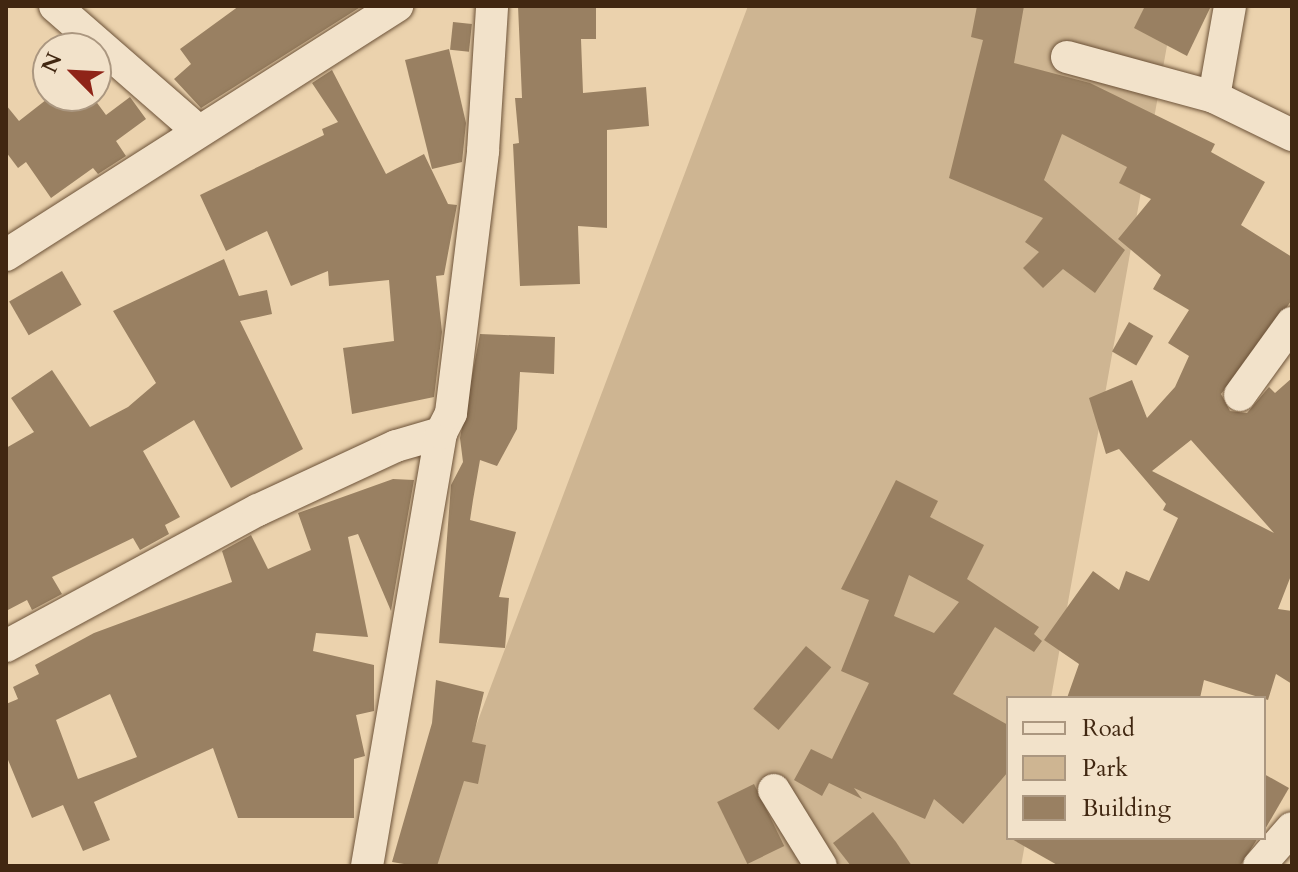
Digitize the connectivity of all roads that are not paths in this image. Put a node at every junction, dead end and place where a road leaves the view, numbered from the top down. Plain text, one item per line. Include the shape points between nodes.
1 (55, 6) edge
2 (397, 6) edge
3 (492, 6) edge
4 (1230, 6) edge
5 (1067, 57) dead end
6 (1214, 97) junction
7 (196, 129) junction
8 (1292, 135) edge
9 (6, 255) edge
10 (1292, 323) edge
11 (1240, 395) dead end
12 (441, 433) junction
13 (6, 646) edge
14 (774, 790) dead end
15 (1292, 828) edge
16 (367, 866) edge
17 (821, 866) edge
18 (1259, 866) edge

1 - 7 street
2 - 7 street
3 - 12 street via 480,182 451,413
4 - 6 street
5 - 6 street
6 - 8 street
7 - 9 street
10 - 11 street
12 - 13 street via 396,446 258,510
12 - 16 street
14 - 17 street
15 - 18 street

